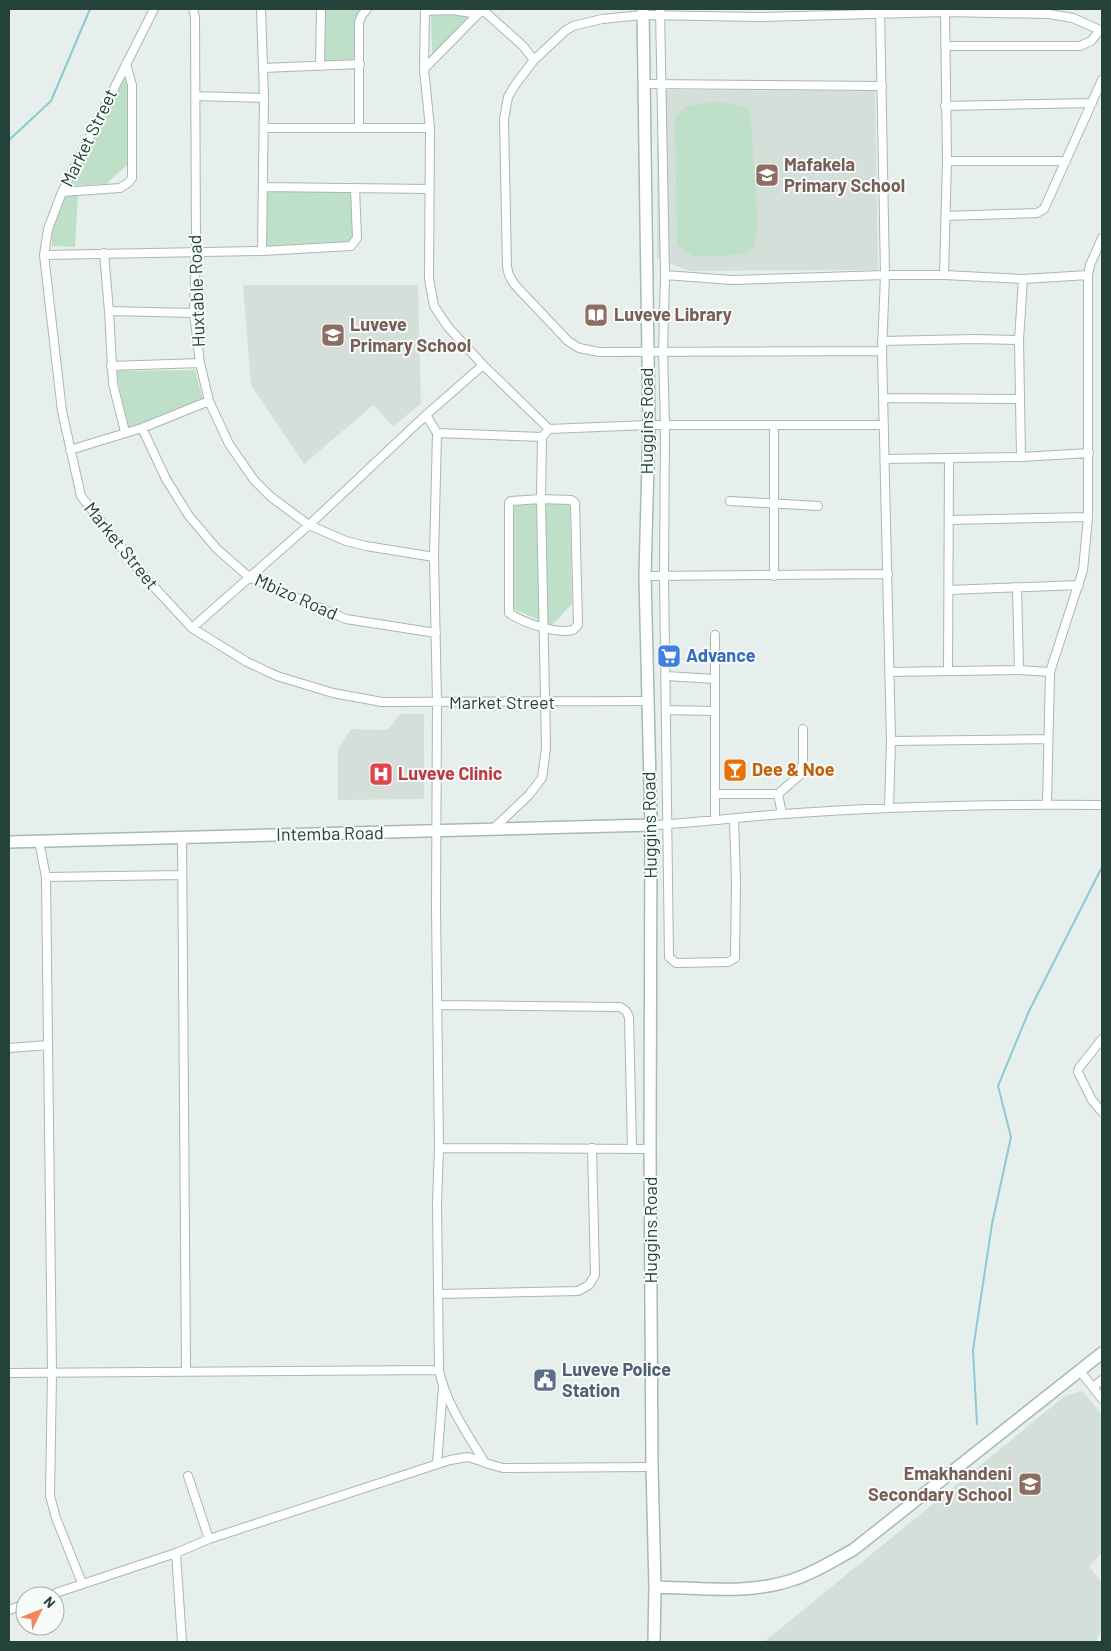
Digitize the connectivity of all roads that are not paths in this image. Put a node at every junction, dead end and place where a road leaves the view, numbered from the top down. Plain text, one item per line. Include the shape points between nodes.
1 (154, 9) edge
2 (193, 9) edge
3 (261, 9) edge
4 (321, 9) edge
5 (367, 9) edge
6 (425, 10) edge
7 (481, 11) edge
8 (880, 11) edge
9 (643, 12) edge
10 (660, 12) edge
11 (945, 12) junction
12 (1101, 31) edge
13 (945, 46) junction
14 (534, 60) junction
15 (126, 64) junction
16 (360, 64) junction
17 (320, 66) junction
18 (263, 68) junction
19 (424, 69) junction
20 (1102, 80) edge
21 (643, 84) junction
22 (662, 84) junction
23 (882, 86) junction
24 (195, 96) junction
25 (264, 98) junction
26 (1092, 103) junction
27 (945, 106) junction
28 (264, 128) junction
29 (360, 128) junction
30 (430, 128) junction
31 (1066, 161) junction
32 (947, 162) junction
33 (263, 187) junction
34 (355, 188) junction
35 (429, 189) junction
36 (62, 192) junction
37 (946, 216) junction
38 (1102, 238) edge
39 (196, 251) junction
40 (262, 251) junction
41 (104, 253) junction
42 (44, 255) junction
43 (665, 275) junction
44 (885, 275) junction
45 (1088, 275) junction
46 (944, 276) junction
47 (1023, 279) junction
48 (110, 311) junction
49 (194, 313) junction
50 (1019, 340) junction
51 (882, 341) junction
52 (882, 351) junction
53 (646, 352) junction
54 (663, 352) junction
55 (200, 363) junction
56 (483, 365) junction
57 (111, 366) junction
58 (884, 398) junction
59 (1020, 398) junction
60 (209, 401) junction
61 (426, 414) junction
62 (649, 425) junction
63 (665, 425) junction
64 (774, 425) junction
65 (884, 425) junction
66 (142, 428) junction
67 (549, 429) junction
68 (125, 432) junction
69 (437, 433) junction
70 (542, 437) junction
71 (70, 450) junction
72 (1089, 453) junction
73 (1021, 457) junction
74 (949, 458) junction
75 (885, 459) junction
76 (541, 499) junction
77 (730, 501) dead end
78 (774, 503) junction
79 (818, 506) dead end
80 (1088, 517) junction
81 (949, 520) junction
82 (309, 525) junction
83 (434, 557) junction
84 (888, 574) junction
85 (645, 576) junction
86 (664, 576) junction
87 (774, 576) junction
88 (249, 577) junction
89 (1079, 584) junction
90 (1017, 587) junction
91 (949, 590) junction
92 (192, 628) junction
93 (544, 628) junction
94 (436, 633) junction
95 (715, 635) dead end
96 (948, 670) junction
97 (1019, 670) junction
98 (889, 672) junction
99 (1050, 672) junction
100 (666, 676) junction
101 (715, 679) junction
102 (647, 702) junction
103 (437, 703) junction
104 (545, 703) junction
105 (666, 710) junction
106 (715, 711) junction
107 (803, 729) dead end
108 (1048, 739) junction
109 (891, 741) junction
110 (715, 794) junction
111 (778, 794) junction
112 (1047, 804) junction
113 (1102, 805) edge
114 (889, 807) junction
115 (782, 814) junction
116 (734, 819) junction
117 (715, 820) junction
118 (669, 825) junction
119 (651, 826) junction
120 (492, 830) junction
121 (436, 832) junction
122 (182, 836) junction
123 (39, 841) junction
124 (9, 842) edge
125 (182, 875) junction
126 (46, 877) junction
127 (438, 1005) junction
128 (1102, 1039) edge
129 (48, 1045) junction
130 (9, 1048) edge
131 (1102, 1112) edge
132 (439, 1148) junction
133 (592, 1148) junction
134 (632, 1148) junction
135 (650, 1148) junction
136 (439, 1294) junction
137 (1102, 1354) edge
138 (439, 1370) junction
139 (186, 1371) junction
140 (1080, 1371) junction
141 (9, 1372) edge
142 (52, 1372) junction
143 (1102, 1380) edge
144 (443, 1387) junction
145 (1093, 1387) junction
146 (1102, 1399) edge
147 (485, 1463) junction
148 (437, 1464) junction
149 (652, 1467) junction
150 (188, 1476) dead end
151 (209, 1540) junction
152 (176, 1553) junction
153 (82, 1583) junction
154 (655, 1587) junction
155 (65, 1589) edge
156 (182, 1642) edge
157 (654, 1642) edge

1 - 15 street, Market Street
2 - 24 street, Huxtable Road
3 - 18 street
4 - 17 street
5 - 16 street via 359,22
6 - 7 street
6 - 19 street
7 - 14 street via 523,46
7 - 19 street
8 - 10 street via 760,16
8 - 11 street
8 - 23 street
9 - 10 street
9 - 14 street via 573,26
9 - 21 street, Huggins Road
10 - 22 street
11 - 12 street via 1060,15
11 - 13 street
12 - 13 street via 1080,46
13 - 27 street
14 - 53 street via 515,84 505,109 509,275 568,341 579,348 599,352
15 - 36 street, Market Street
15 - 36 street via 132,85 132,178 120,188
16 - 17 street
16 - 29 street
17 - 18 street
18 - 25 street
19 - 30 street
20 - 26 street
21 - 22 street
21 - 53 street, Huggins Road
22 - 23 street
22 - 43 street
23 - 44 street
24 - 25 street
24 - 39 street, Huxtable Road
25 - 28 street
26 - 27 street
26 - 31 street
27 - 32 street
28 - 29 street
28 - 33 street
29 - 30 street
30 - 35 street
31 - 32 street
31 - 37 street via 1041,212
32 - 37 street
33 - 34 street
33 - 40 street
34 - 35 street
34 - 40 street via 357,238 351,246
35 - 56 street via 431,298 448,326
36 - 42 street, Market Street via 48,229
37 - 46 street
38 - 45 street
39 - 40 street
39 - 41 street
39 - 49 street, Huxtable Road
41 - 42 street
41 - 48 street
42 - 71 street, Market Street via 59,389
43 - 44 street via 732,280
43 - 54 street
44 - 46 street
44 - 51 street
45 - 47 street
45 - 72 street
46 - 47 street
47 - 50 street
48 - 49 street
48 - 57 street
49 - 55 street, Huxtable Road
50 - 51 street
50 - 59 street
51 - 52 street
52 - 54 street
52 - 58 street
53 - 54 street
53 - 62 street, Huggins Road
54 - 63 street
55 - 57 street
55 - 60 street, Huxtable Road
56 - 61 street
56 - 67 street
57 - 68 street
58 - 59 street
58 - 65 street
59 - 73 street
60 - 66 street
60 - 82 street, Huxtable Road via 229,444 254,480
61 - 69 street
61 - 82 street
62 - 63 street
62 - 67 street
62 - 85 street, Huggins Road
63 - 64 street
63 - 86 street
64 - 65 street
64 - 78 street
65 - 75 street
66 - 68 street
66 - 88 street, Mbizo Road via 166,479 189,516 217,549
67 - 70 street
68 - 71 street
69 - 70 street
69 - 83 street
70 - 76 street
71 - 92 street, Market Street via 81,496 143,576
72 - 73 street
72 - 80 street
73 - 74 street
74 - 75 street
74 - 81 street
75 - 84 street
76 - 93 street
76 - 93 street via 508,503 508,608 509,613 517,618
76 - 93 street via 572,500 576,503 578,625 569,631
77 - 78 street
78 - 79 street
78 - 87 street
80 - 81 street
80 - 89 street
81 - 91 street
82 - 83 street, Huxtable Road via 346,541
82 - 88 street
83 - 94 street
84 - 87 street
84 - 98 street
85 - 86 street
85 - 102 street, Huggins Road
86 - 87 street
86 - 100 street
88 - 92 street
88 - 94 street, Mbizo Road via 346,619
89 - 90 street
89 - 99 street
90 - 91 street
90 - 97 street
91 - 96 street
92 - 103 street, Market Street via 247,662 302,685 382,702
93 - 104 street
94 - 103 street
95 - 101 street
96 - 97 street
96 - 98 street
97 - 99 street
98 - 109 street
99 - 108 street
100 - 101 street
100 - 105 street
101 - 106 street
102 - 104 street, Market Street
102 - 119 street, Huggins Road
103 - 104 street, Market Street
103 - 121 street
104 - 120 street via 546,748 542,778
105 - 106 street
105 - 118 street
106 - 110 street
107 - 111 street via 800,774
108 - 109 street
108 - 112 street
109 - 114 street
110 - 111 street
110 - 117 street
111 - 115 street
112 - 113 street
112 - 114 street
114 - 115 street
115 - 116 street
116 - 117 street
116 - 118 street via 735,958 728,962 676,963 670,957
117 - 118 street
118 - 119 street
119 - 120 street, Intemba Road
119 - 135 street, Huggins Road
120 - 121 street, Intemba Road
121 - 122 street, Intemba Road
121 - 127 street
122 - 123 street, Intemba Road
122 - 125 street
123 - 124 street, Intemba Road
123 - 126 street
125 - 126 street
125 - 139 street
126 - 129 street
127 - 132 street
127 - 134 street via 620,1006 629,1017
128 - 131 street via 1078,1072
129 - 130 street
129 - 142 street
132 - 133 street
132 - 136 street
133 - 134 street
133 - 136 street via 595,1275 589,1285 578,1291
134 - 135 street
135 - 149 street, Huggins Road
136 - 138 street
137 - 140 street
138 - 139 street
138 - 144 street
139 - 142 street
140 - 145 street
140 - 154 street via 853,1550 821,1568 796,1579 760,1588
141 - 142 street
142 - 153 street via 50,1496
143 - 145 street
144 - 147 street
144 - 148 street
145 - 146 street
147 - 148 street via 468,1457
147 - 149 street via 503,1468
148 - 151 street
149 - 154 street, Huggins Road
150 - 151 street
151 - 152 street
152 - 153 street
152 - 156 street
153 - 155 street
154 - 157 street, Huggins Road

